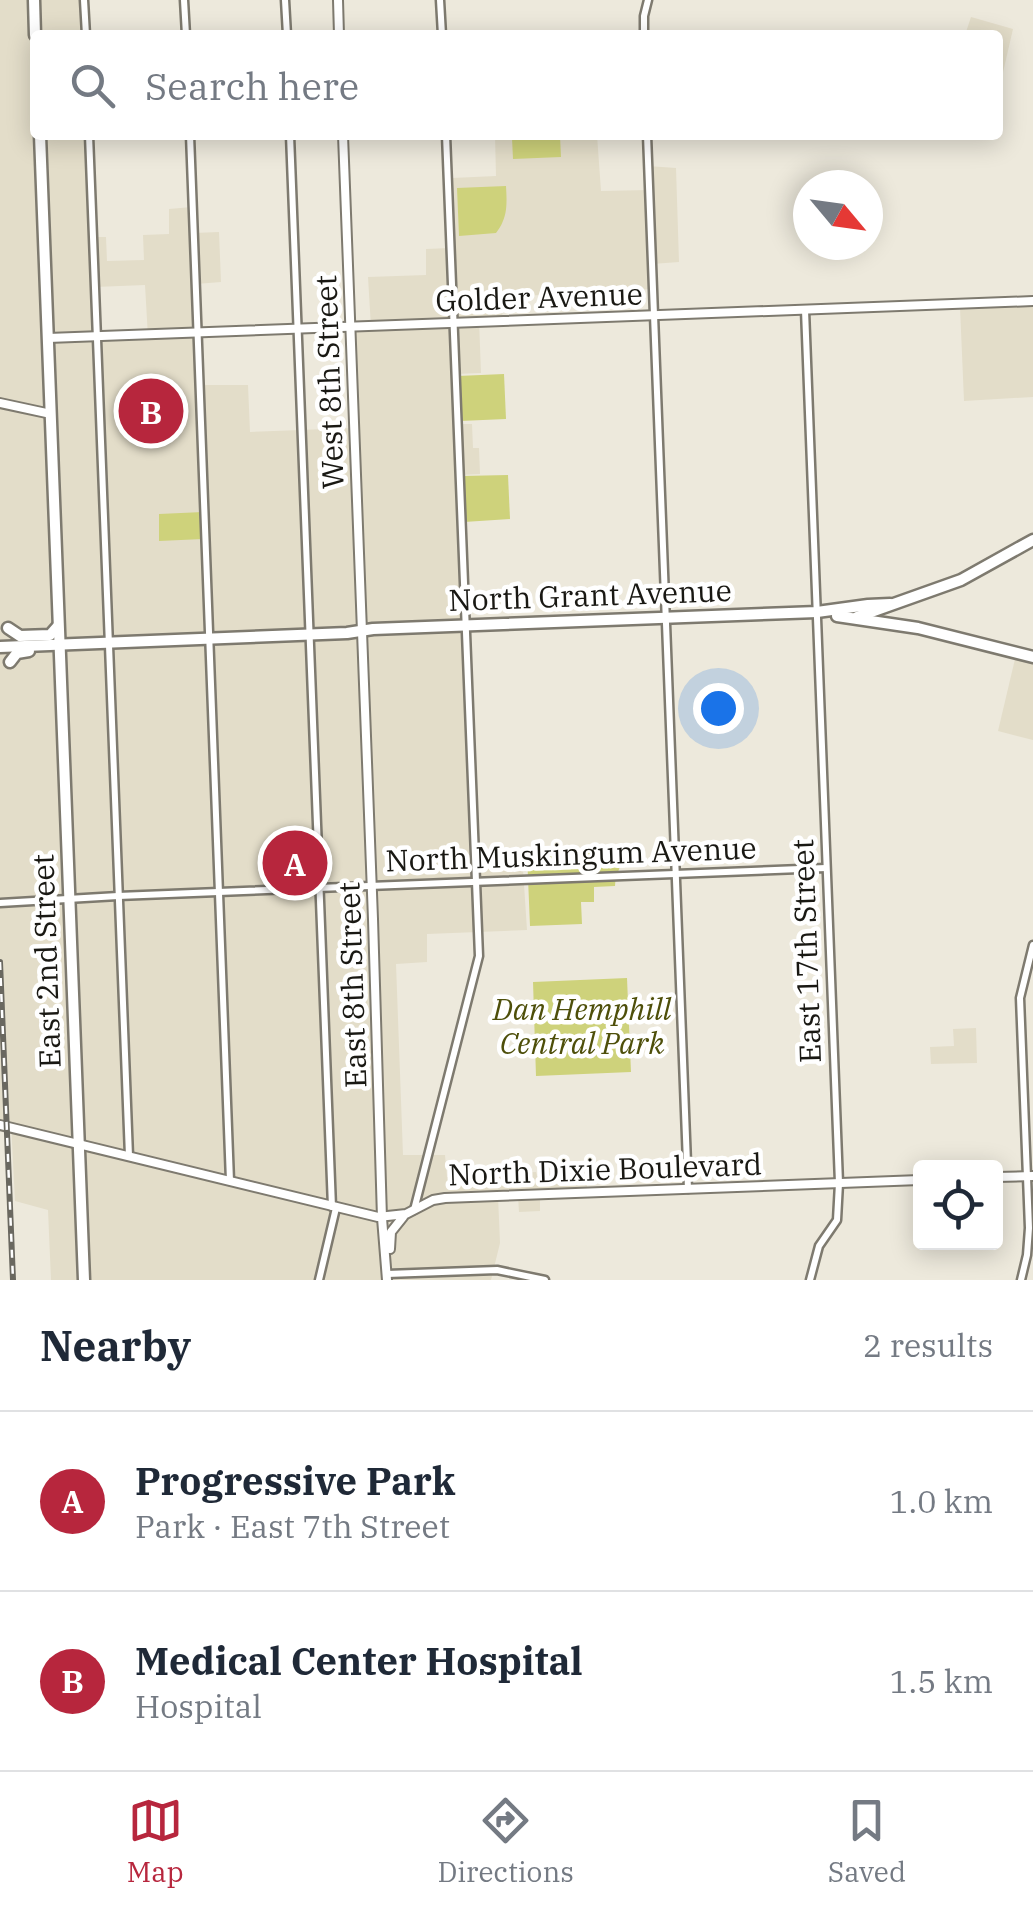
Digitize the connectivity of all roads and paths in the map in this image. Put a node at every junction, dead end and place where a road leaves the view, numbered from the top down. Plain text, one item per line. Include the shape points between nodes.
1 (34, 0) edge
2 (84, 0) edge
3 (184, 0) edge
4 (285, 0) edge
5 (338, 0) edge
6 (440, 0) edge
7 (648, 0) edge
8 (35, 30) edge
9 (86, 30) edge
10 (186, 30) edge
11 (286, 30) edge
12 (339, 30) edge
13 (442, 30) edge
14 (645, 30) edge
15 (40, 140) edge
16 (89, 140) edge
17 (190, 140) edge
18 (290, 140) edge
19 (343, 140) edge
20 (446, 140) edge
21 (647, 140) edge
22 (1033, 301) edge
23 (805, 310) junction
24 (654, 316) junction
25 (453, 324) junction
26 (351, 328) junction
27 (298, 330) junction
28 (198, 334) junction
29 (48, 338) junction
30 (97, 338) junction
31 (1, 403) edge
32 (51, 414) junction
33 (1033, 540) edge
34 (843, 610) junction
35 (817, 612) junction
36 (886, 613) junction
37 (860, 616) junction
38 (666, 618) junction
39 (58, 626) junction
40 (464, 626) junction
41 (8, 628) dead end
42 (363, 630) junction
43 (310, 633) junction
44 (211, 636) junction
45 (110, 640) junction
46 (5, 644) edge
47 (59, 647) junction
48 (1033, 657) edge
49 (10, 662) dead end
50 (826, 868) junction
51 (676, 874) junction
52 (475, 882) junction
53 (372, 886) junction
54 (320, 888) junction
55 (219, 892) junction
56 (118, 896) junction
57 (69, 899) junction
58 (0, 901) edge
59 (1033, 946) edge
60 (3, 1126) edge
61 (78, 1144) junction
62 (128, 1156) junction
63 (1030, 1176) edge
64 (1003, 1177) edge
65 (913, 1180) edge
66 (230, 1181) junction
67 (839, 1183) junction
68 (688, 1189) junction
69 (334, 1207) junction
70 (410, 1212) junction
71 (356, 1213) junction
72 (382, 1218) junction
73 (385, 1241) junction
74 (386, 1255) junction
75 (387, 1277) edge
76 (84, 1280) edge
77 (318, 1280) edge
78 (545, 1280) edge
79 (810, 1280) edge
80 (1021, 1280) edge

1 - 8 main road
2 - 9 street
3 - 10 street
4 - 11 street
5 - 12 main road
6 - 13 street
7 - 14 street
15 - 29 main road, East 2nd Street
16 - 30 street
17 - 28 street
18 - 27 street
19 - 26 main road, West 8th Street
20 - 25 street
21 - 24 street
22 - 23 main road, Golder Avenue
23 - 24 main road, Golder Avenue
23 - 35 street, East 17th Street
24 - 25 main road, Golder Avenue
24 - 38 street
25 - 26 main road, Golder Avenue
25 - 40 street
26 - 27 main road, Golder Avenue
26 - 42 main road, West 8th Street
27 - 28 main road, Golder Avenue
27 - 43 street
28 - 30 main road, Golder Avenue
28 - 44 street
29 - 30 main road, Golder Avenue
29 - 32 main road, East 2nd Street
30 - 45 street
31 - 32 main road
32 - 39 main road, East 2nd Street
33 - 36 main road
34 - 35 main road, North Grant Avenue
34 - 36 main road via 868,605
34 - 37 main road
35 - 37 main road, North Grant Avenue
35 - 38 main road, North Grant Avenue
35 - 50 street, East 17th Street
36 - 37 main road
36 - 48 main road
38 - 40 main road, North Grant Avenue
38 - 51 street
39 - 41 main road via 48,635 20,636
39 - 47 main road, East 2nd Street
40 - 42 main road, North Grant Avenue
40 - 52 street
42 - 43 main road, North Grant Avenue
42 - 53 main road, East 8th Street
43 - 44 main road, North Grant Avenue
43 - 54 street
44 - 45 main road, North Grant Avenue
44 - 55 street
45 - 47 main road, North Grant Avenue
45 - 56 street
46 - 47 main road, North Grant Avenue
47 - 49 main road via 22,652
47 - 57 main road, East 2nd Street
50 - 51 street, North Muskingum Avenue
50 - 67 street, East 17th Street
51 - 52 street, North Muskingum Avenue
51 - 68 street
52 - 53 street, North Muskingum Avenue
52 - 70 street via 478,956
53 - 54 street, North Muskingum Avenue
53 - 72 main road, East 8th Street
54 - 55 street, North Muskingum Avenue
54 - 69 street
55 - 56 street, North Muskingum Avenue
55 - 66 street
56 - 57 street, North Muskingum Avenue
56 - 62 street
57 - 58 street, North Muskingum Avenue
57 - 61 main road, East 2nd Street
59 - 63 street via 1020,998
60 - 61 main road, North Dixie Boulevard
61 - 62 main road, North Dixie Boulevard
61 - 76 main road, East 2nd Street
62 - 66 main road, North Dixie Boulevard
63 - 64 main road
63 - 80 street
65 - 67 main road, North Dixie Boulevard
66 - 69 main road, North Dixie Boulevard
67 - 68 main road, North Dixie Boulevard
67 - 79 street, East 17th Street via 838,1218 819,1246
68 - 70 main road, North Dixie Boulevard via 445,1198
69 - 71 main road, North Dixie Boulevard
69 - 77 street
70 - 72 main road, North Dixie Boulevard
70 - 74 main road via 393,1228
71 - 72 main road, North Dixie Boulevard
71 - 73 main road via 377,1226
72 - 73 main road, East 8th Street
73 - 74 main road, East 8th Street
74 - 75 main road, East 8th Street
75 - 78 street via 497,1270

